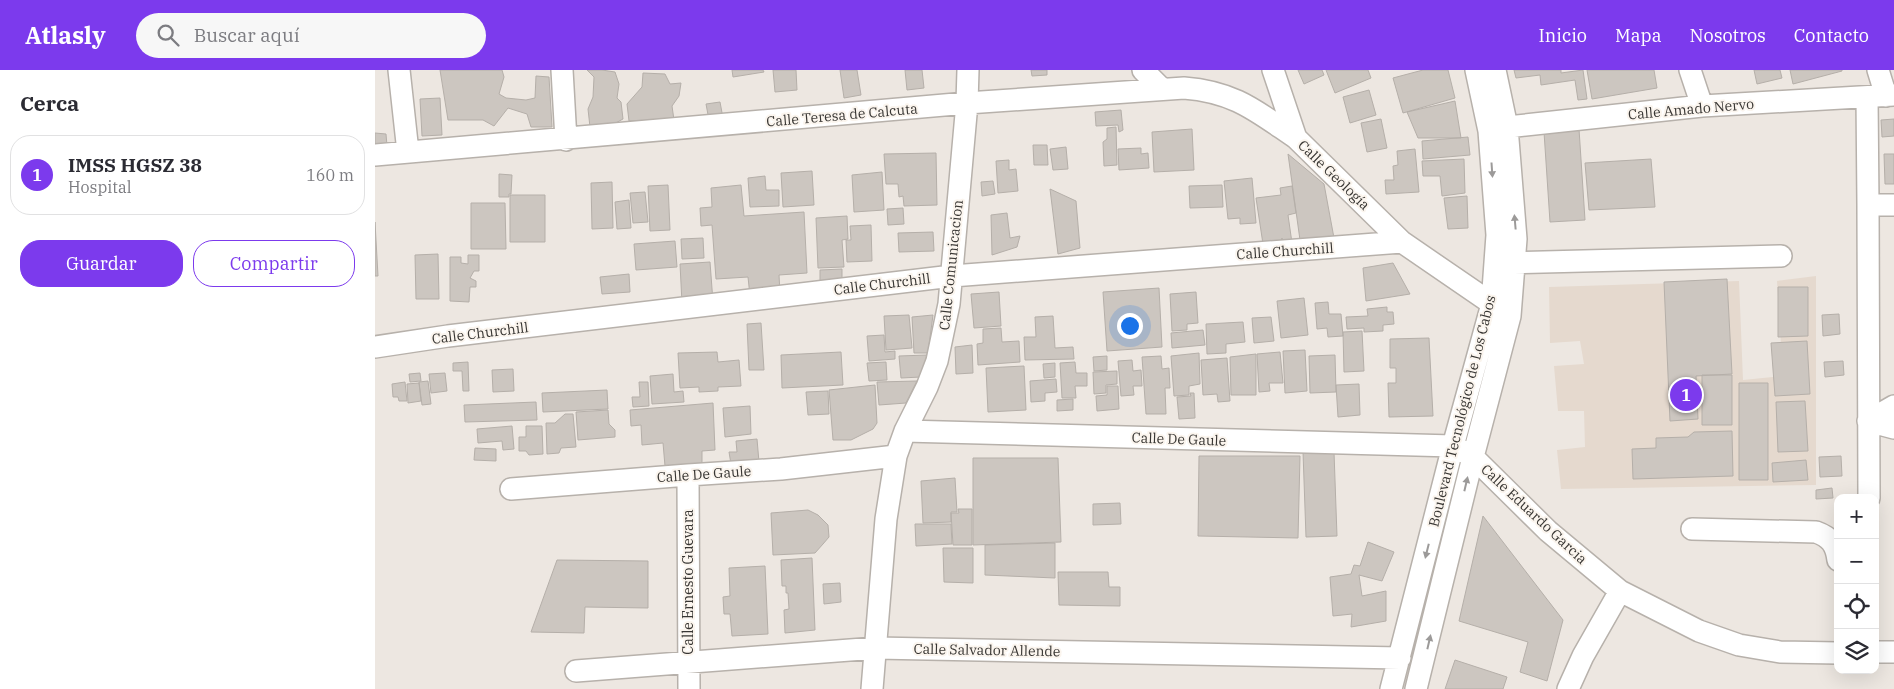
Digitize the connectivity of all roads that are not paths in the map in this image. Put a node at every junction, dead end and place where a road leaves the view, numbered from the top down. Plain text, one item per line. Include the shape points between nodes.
1 (399, 70) edge
2 (562, 70) edge
3 (968, 70) edge
4 (1143, 70) edge
5 (1273, 70) edge
6 (1476, 70) edge
7 (1495, 70) edge
8 (1690, 70) edge
9 (1878, 70) edge
10 (1162, 89) junction
11 (1882, 96) edge
12 (967, 103) junction
13 (1702, 106) junction
14 (1498, 129) junction
15 (1296, 138) junction
16 (566, 140) junction
17 (408, 152) junction
18 (375, 156) edge
19 (1868, 205) junction
20 (1894, 205) edge
21 (1402, 242) junction
22 (1781, 256) dead end
23 (1504, 263) junction
24 (952, 276) junction
25 (1492, 304) junction
26 (1510, 316) junction
27 (375, 347) edge
28 (1894, 406) edge
29 (1868, 421) junction
30 (1894, 428) edge
31 (905, 431) junction
32 (1453, 446) junction
33 (896, 456) junction
34 (1473, 457) junction
35 (688, 475) junction
36 (511, 490) dead end
37 (1869, 494) edge
38 (1692, 529) dead end
39 (1834, 544) edge
40 (1620, 591) junction
41 (876, 648) junction
42 (1879, 652) edge
43 (1894, 652) edge
44 (1834, 653) edge
45 (1400, 658) junction
46 (688, 662) junction
47 (576, 671) dead end
48 (689, 689) edge
49 (872, 689) edge
50 (1391, 689) edge
51 (1416, 689) edge
52 (1568, 689) edge

1 - 17 street
2 - 16 street
3 - 12 street, Calle Comunicacion
4 - 10 street
5 - 15 street, Calle Geología
6 - 14 street, Boulevard Tecnológico de Los Cabos
7 - 14 street, Boulevard Tecnológico de Los Cabos
8 - 13 street
9 - 11 street
10 - 12 street, Calle Teresa de Calcuta
10 - 15 street, Calle Teresa de Calcuta via 1202,89 1223,94 1244,103
11 - 13 street, Calle Amado Nervo
11 - 19 street
12 - 16 street, Calle Teresa de Calcuta
12 - 24 street, Calle Comunicacion
13 - 14 street, Calle Amado Nervo
14 - 23 street, Boulevard Tecnológico de Los Cabos via 1516,239
15 - 21 street, Calle Geología
16 - 17 street, Calle Teresa de Calcuta
17 - 18 street, Calle Teresa de Calcuta
19 - 20 street
19 - 29 street
21 - 24 street, Calle Churchill
21 - 25 street
22 - 23 street
23 - 25 street, Boulevard Tecnológico de Los Cabos
23 - 26 street, Boulevard Tecnológico de Los Cabos
24 - 27 street, Calle Churchill
24 - 31 street, Calle Comunicacion via 937,361
25 - 26 street
25 - 32 street, Boulevard Tecnológico de Los Cabos
26 - 34 street, Boulevard Tecnológico de Los Cabos
28 - 29 street
29 - 30 street
29 - 37 street
31 - 32 street, Calle De Gaule
31 - 33 street, Calle Comunicacion
32 - 34 street, Calle Eduardo Garcia
32 -> 45 street, Boulevard Tecnológico de Los Cabos
33 - 35 street, Calle De Gaule
33 - 41 street, Calle Comunicacion via 886,519
34 - 40 street, Calle Eduardo Garcia via 1548,531
51 -> 34 street, Boulevard Tecnológico de Los Cabos
35 - 36 street, Calle De Gaule
35 - 46 street, Calle Ernesto Guevara
38 - 39 street via 1816,532 1831,539
40 - 44 street, Calle Eduardo Garcia via 1699,632 1739,646 1780,652
40 - 52 street
41 - 45 street, Calle Salvador Allende
41 - 46 street, Calle Salvador Allende
41 - 49 street, Calle Comunicacion
42 - 43 street
45 - 50 street, Boulevard Tecnológico de Los Cabos
46 - 47 street, Calle Salvador Allende
46 - 48 street, Calle Ernesto Guevara

